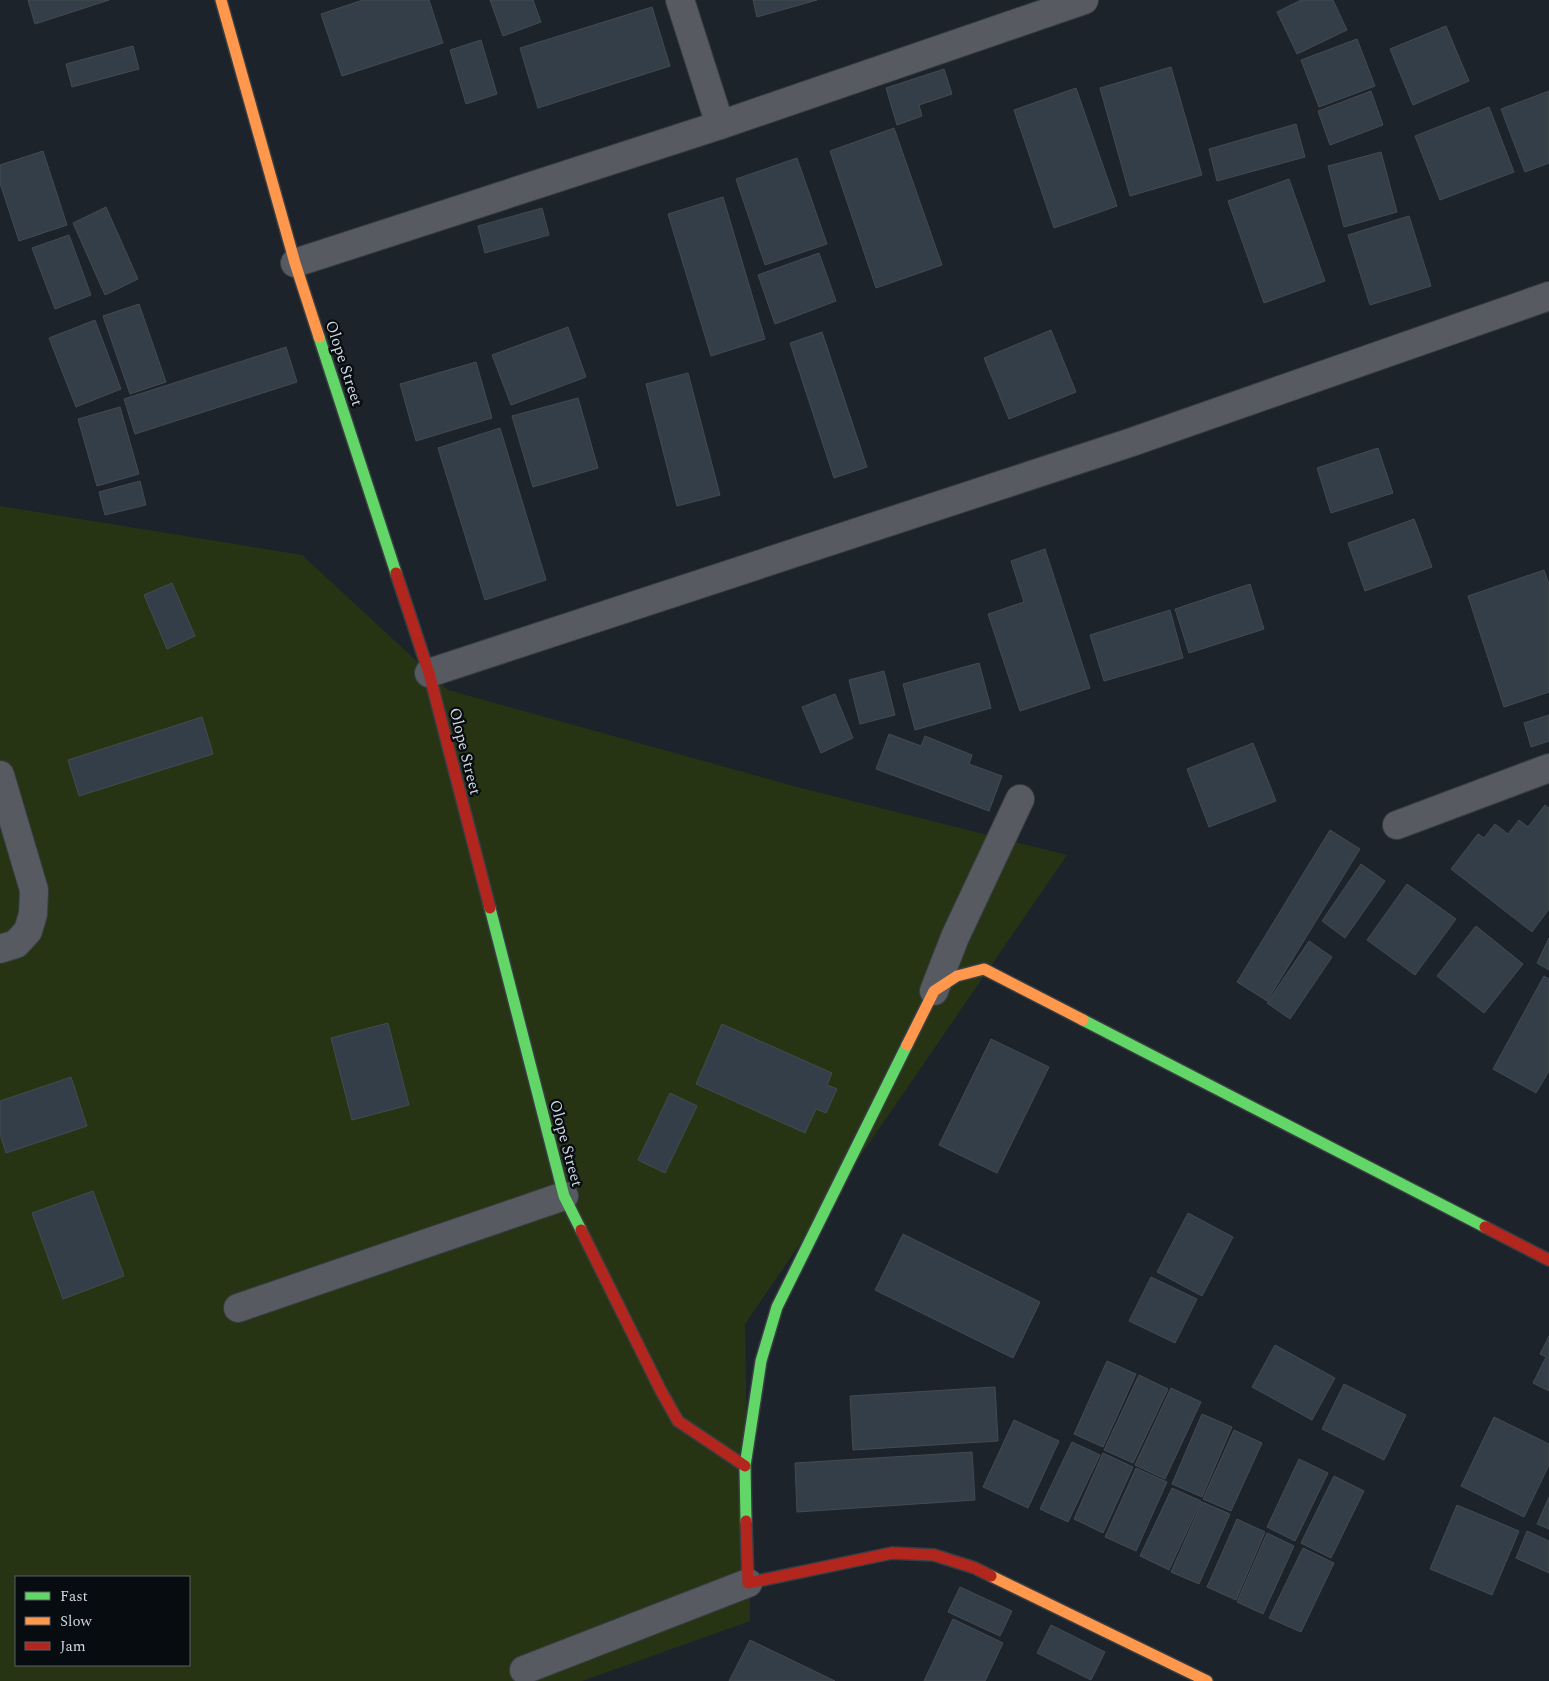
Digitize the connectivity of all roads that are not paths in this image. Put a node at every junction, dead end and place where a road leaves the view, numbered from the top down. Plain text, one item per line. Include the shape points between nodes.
1 (221, 0) edge
2 (680, 0) edge
3 (1084, 0) edge
4 (720, 125) junction
5 (296, 263) junction
6 (1549, 296) edge
7 (429, 673) junction
8 (1549, 768) edge
9 (0, 775) edge
10 (1020, 798) dead end
11 (1397, 825) dead end
12 (0, 948) edge
13 (934, 991) junction
14 (564, 1196) junction
15 (1549, 1260) edge
16 (238, 1308) dead end
17 (745, 1466) junction
18 (748, 1583) junction
19 (524, 1670) dead end
20 (1208, 1681) edge

1 - 5 street, Olope Street
2 - 4 street
3 - 4 street
4 - 5 street
5 - 7 street, Olope Street
6 - 7 street via 1132,442
7 - 14 street, Olope Street
8 - 11 street
9 - 12 street via 34,890 28,931 16,944
10 - 13 street via 955,937
13 - 15 street via 956,976 984,969
13 - 17 street via 777,1307 761,1360
14 - 16 street
14 - 17 street, Olope Street via 678,1421
17 - 18 street
18 - 19 street
18 - 20 street via 892,1553 934,1555 975,1568

